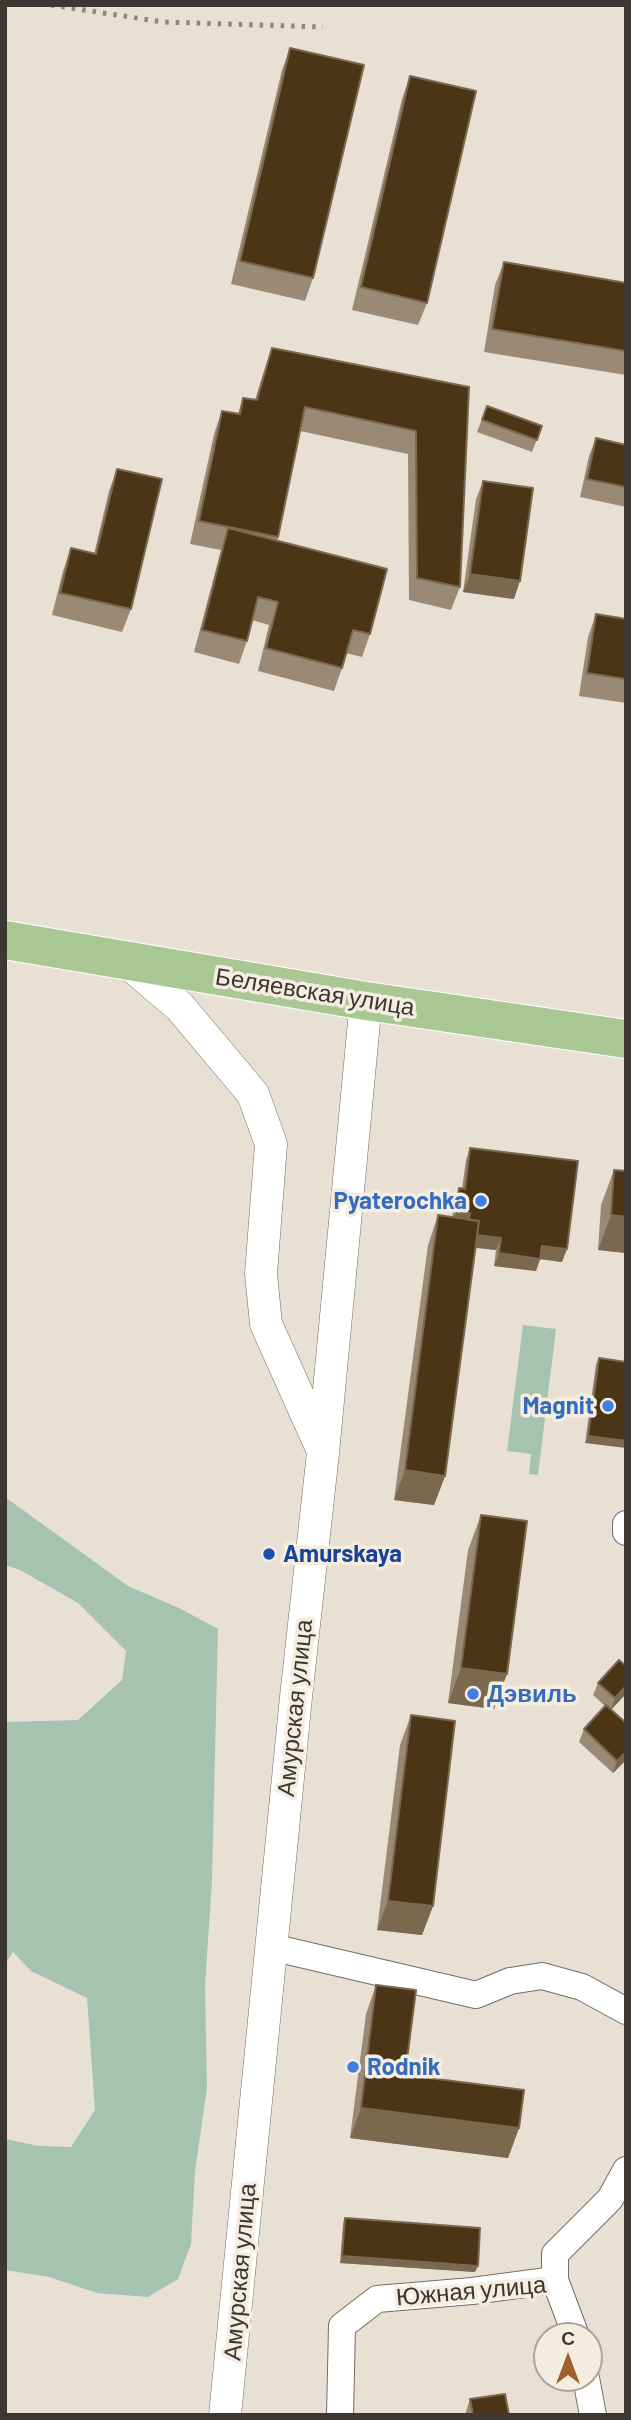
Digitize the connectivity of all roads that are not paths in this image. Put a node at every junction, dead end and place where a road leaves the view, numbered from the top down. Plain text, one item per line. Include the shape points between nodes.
1 (5, 940) edge
2 (126, 961) junction
3 (366, 1001) junction
4 (626, 1039) edge
5 (323, 1453) junction
6 (626, 1524) edge
7 (626, 1532) edge
8 (271, 1947) junction
9 (625, 2011) edge
10 (626, 2170) edge
11 (555, 2280) junction
12 (571, 2322) edge
13 (589, 2392) edge
14 (225, 2415) edge
15 (340, 2415) edge
16 (593, 2415) edge

1 - 2 main road, Беляевская улица
2 - 3 main road, Беляевская улица
2 - 5 street via 180,1007 253,1094 271,1144 261,1274 266,1324
3 - 4 main road, Беляевская улица
3 - 5 street, Амурская улица
5 - 8 street, Амурская улица
6 - 7 street
8 - 9 street via 476,1994 510,1981 542,1976 582,1987
8 - 14 street, Амурская улица
10 - 11 street via 610,2199 555,2254
11 - 12 street, Южная улица
11 - 15 street, Южная улица via 377,2299 342,2326
13 - 16 street

